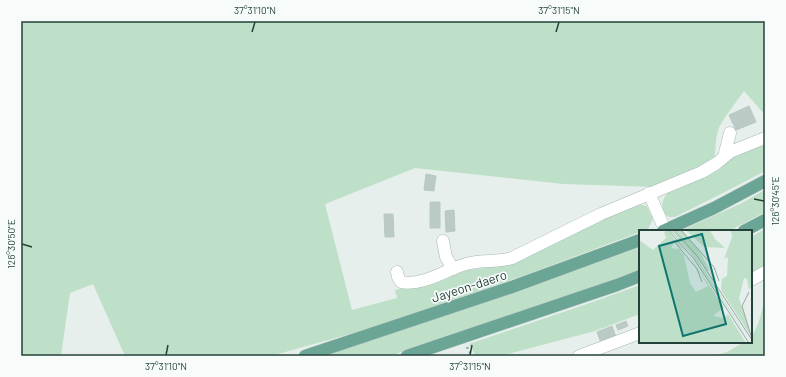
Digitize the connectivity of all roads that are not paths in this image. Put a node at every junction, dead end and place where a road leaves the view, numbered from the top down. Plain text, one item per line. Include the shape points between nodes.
1 (730, 133) dead end
2 (765, 138) edge
3 (724, 158) junction
4 (765, 181) edge
5 (649, 193) junction
6 (765, 220) edge
7 (664, 230) edge
8 (666, 230) edge
9 (746, 230) edge
10 (639, 240) edge
11 (443, 241) dead end
12 (453, 269) junction
13 (397, 272) dead end
14 (765, 272) edge
15 (639, 276) edge
16 (752, 279) edge
17 (639, 333) edge
18 (305, 356) edge
19 (407, 356) edge
20 (579, 356) edge

1 - 3 lane
2 - 3 lane via 742,146
3 - 5 lane via 702,172
4 - 8 main road
5 - 7 lane
5 - 12 lane via 512,258 472,262
6 - 9 main road
10 - 18 main road, Jayeon-daero via 512,287
11 - 12 lane via 446,257
12 - 13 lane via 432,278 407,283 401,282
14 - 16 lane
15 - 19 main road
17 - 20 lane

